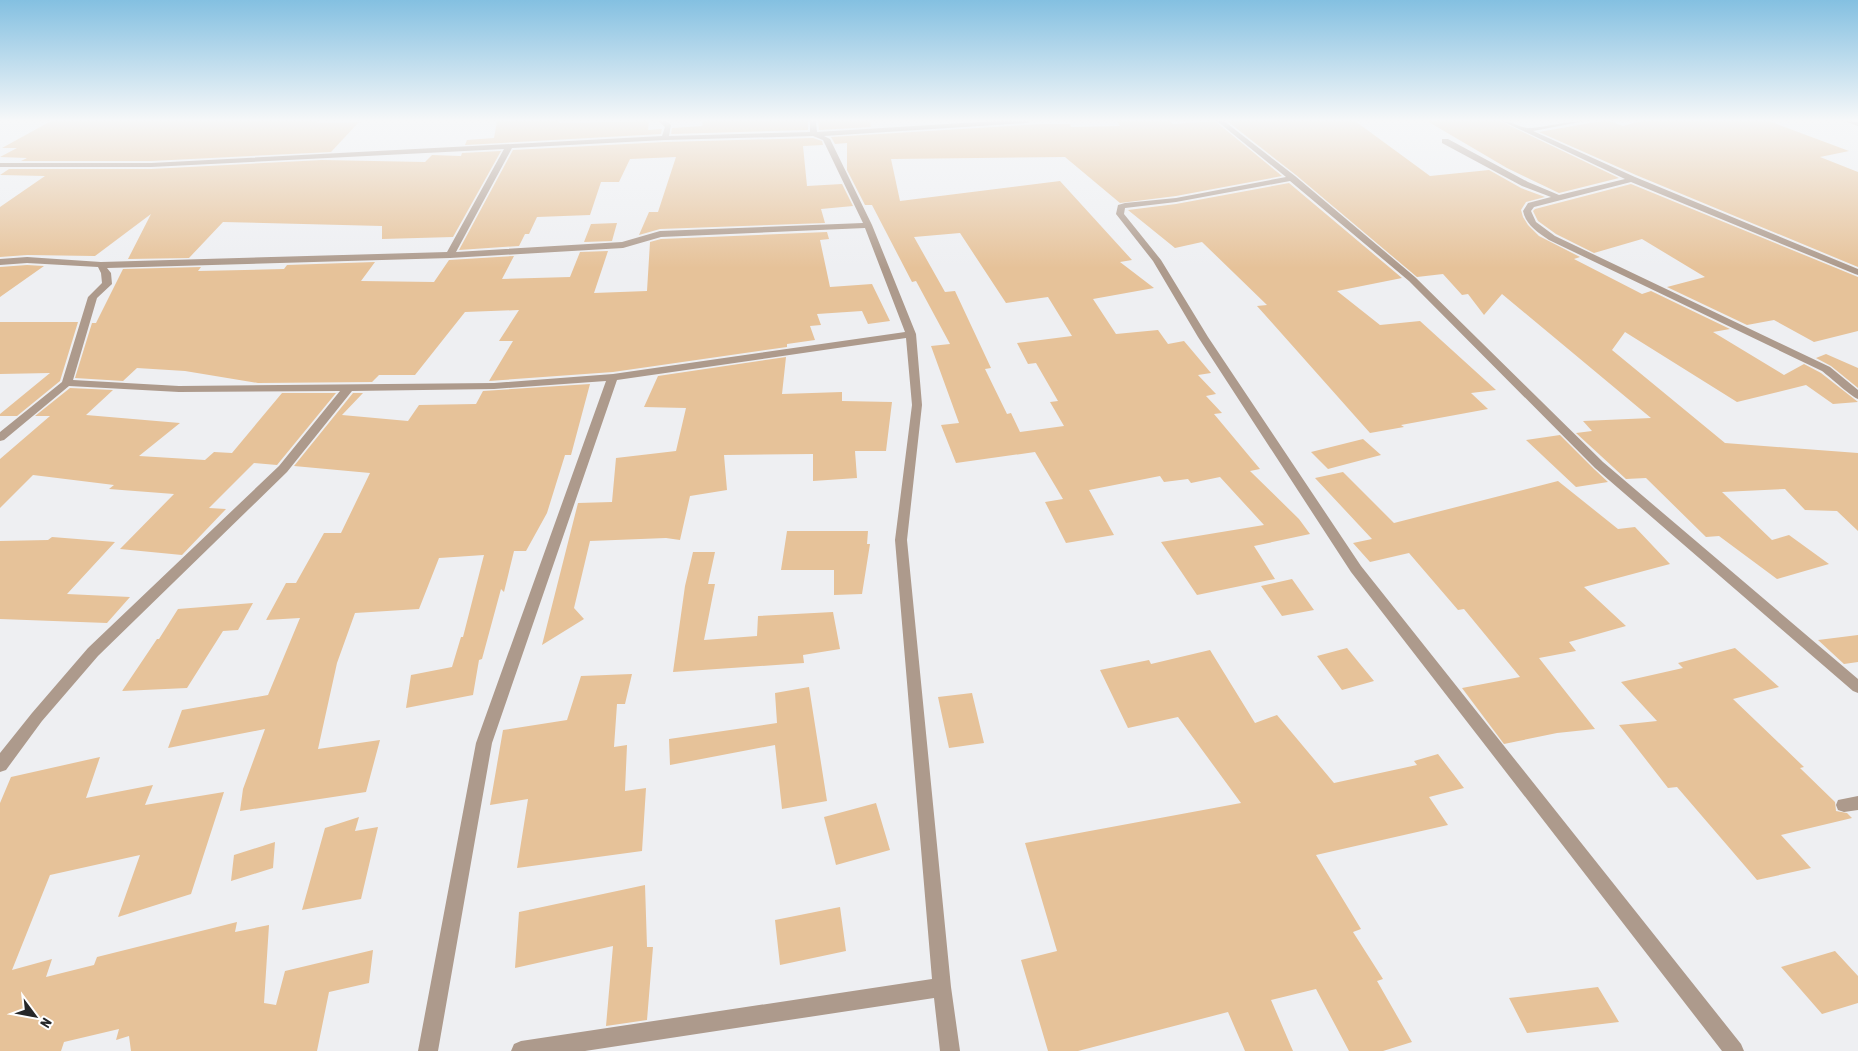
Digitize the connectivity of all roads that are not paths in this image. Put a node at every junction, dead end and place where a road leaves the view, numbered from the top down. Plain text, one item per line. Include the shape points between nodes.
1 (496, 170) edge
2 (841, 170) edge
3 (1282, 170) edge
4 (1499, 170) edge
5 (1613, 170) edge
6 (1292, 178) junction
7 (1632, 179) junction
8 (1559, 198) junction
9 (868, 225) junction
10 (450, 255) junction
11 (0, 262) edge
12 (101, 264) junction
13 (1858, 272) edge
14 (911, 334) junction
15 (613, 377) junction
16 (1843, 381) junction
17 (66, 383) junction
18 (1858, 385) edge
19 (348, 388) junction
20 (1858, 396) edge
21 (0, 438) edge
22 (1858, 687) edge
23 (0, 765) edge
24 (942, 987) junction
25 (428, 1051) edge
26 (521, 1051) edge
27 (950, 1051) edge
28 (1734, 1051) edge

1 - 10 street
2 - 9 street
3 - 6 street
4 - 8 street
5 - 7 street
6 - 22 street via 1412,279 1599,465
6 - 28 street via 1176,200 1125,205 1120,208 1120,214 1157,260 1203,338 1356,569
7 - 8 street
7 - 13 street
8 - 16 street via 1531,205 1527,211 1528,219 1537,229 1826,369
9 - 10 street via 660,234 623,245
9 - 14 street
10 - 12 street
11 - 12 street
12 - 17 street via 107,284 93,297
14 - 15 street
14 - 24 street via 917,405 901,540
15 - 19 street via 494,386
15 - 25 street via 484,743
16 - 18 street
16 - 20 street
17 - 19 street via 179,389
17 - 21 street
19 - 23 street via 284,468 93,652 37,716
24 - 26 street
24 - 27 street

